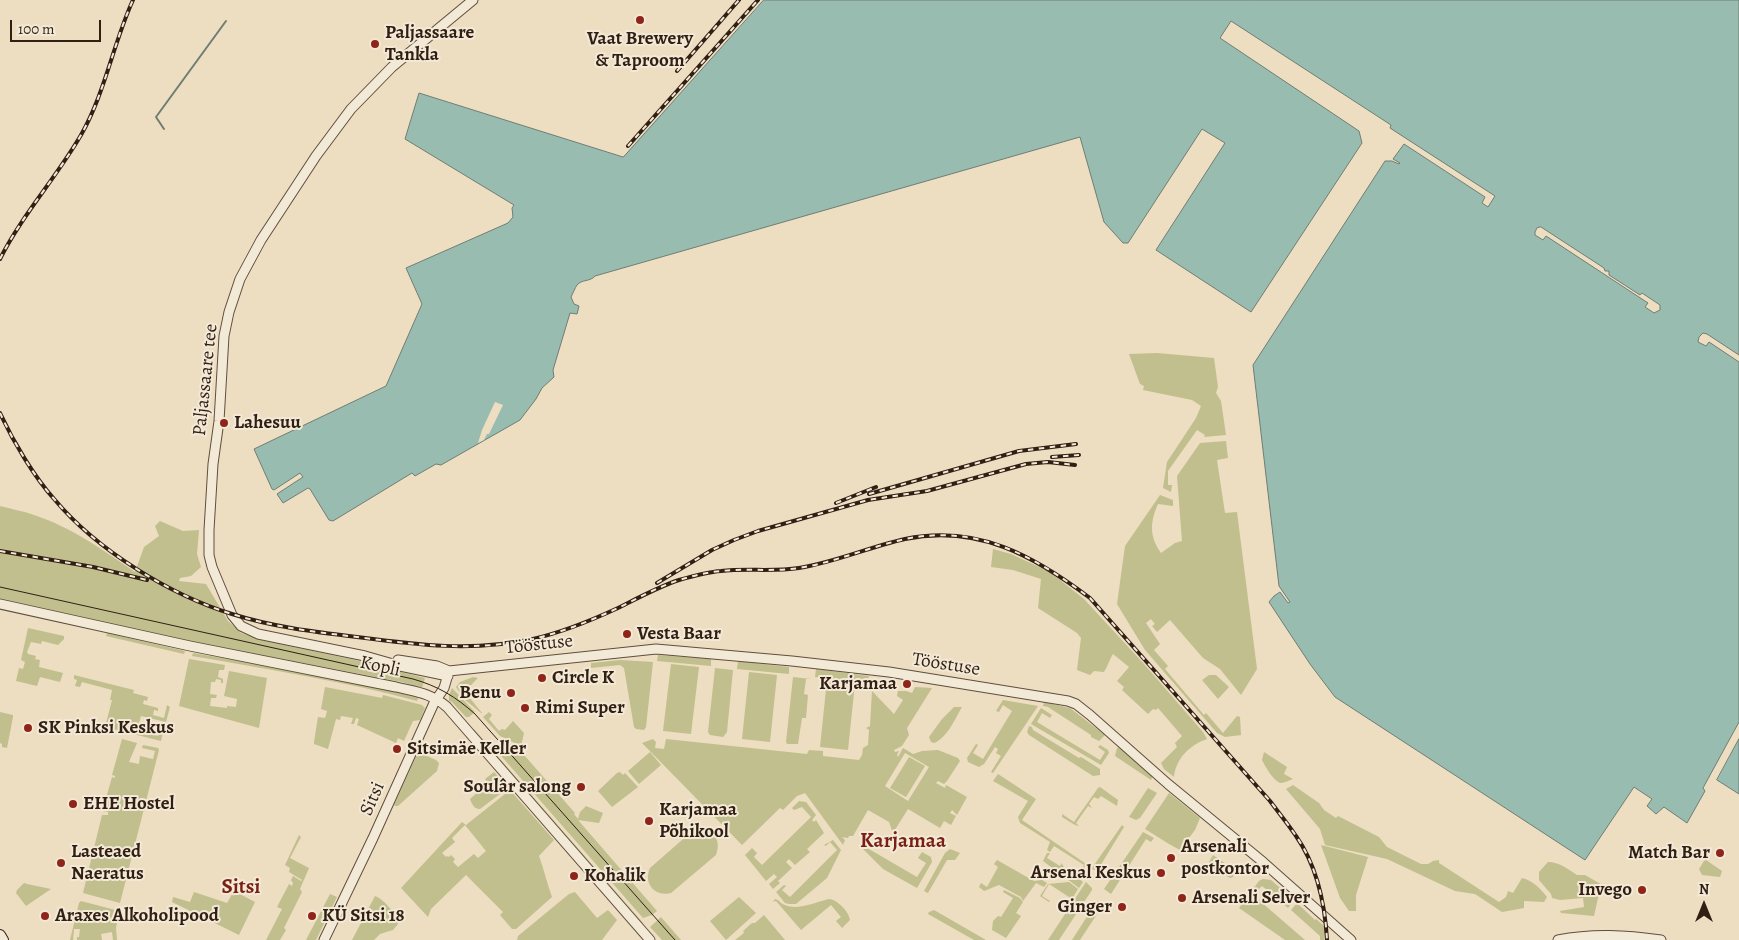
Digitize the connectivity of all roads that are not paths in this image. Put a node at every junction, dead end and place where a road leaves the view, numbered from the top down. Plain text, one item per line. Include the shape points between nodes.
1 (473, 0) edge
2 (0, 604) edge
3 (448, 674) junction
4 (437, 698) junction
5 (0, 935) edge
6 (4, 940) edge
7 (324, 940) edge
8 (650, 940) edge
9 (1351, 940) edge
10 (1558, 940) edge
11 (1661, 940) edge

1 - 3 street, Paljassaare tee via 392,67 351,109 261,240 240,279 224,336 220,421 208,530 209,555 216,580 241,626 258,634
2 - 4 street, Kopli
3 - 4 street, Sitsi
3 - 9 street, Tööstuse via 656,649 889,672 1068,701 1090,715
4 - 7 street, Sitsi
4 - 8 street, Kopli
5 - 6 main road
10 - 11 street via 1615,935

